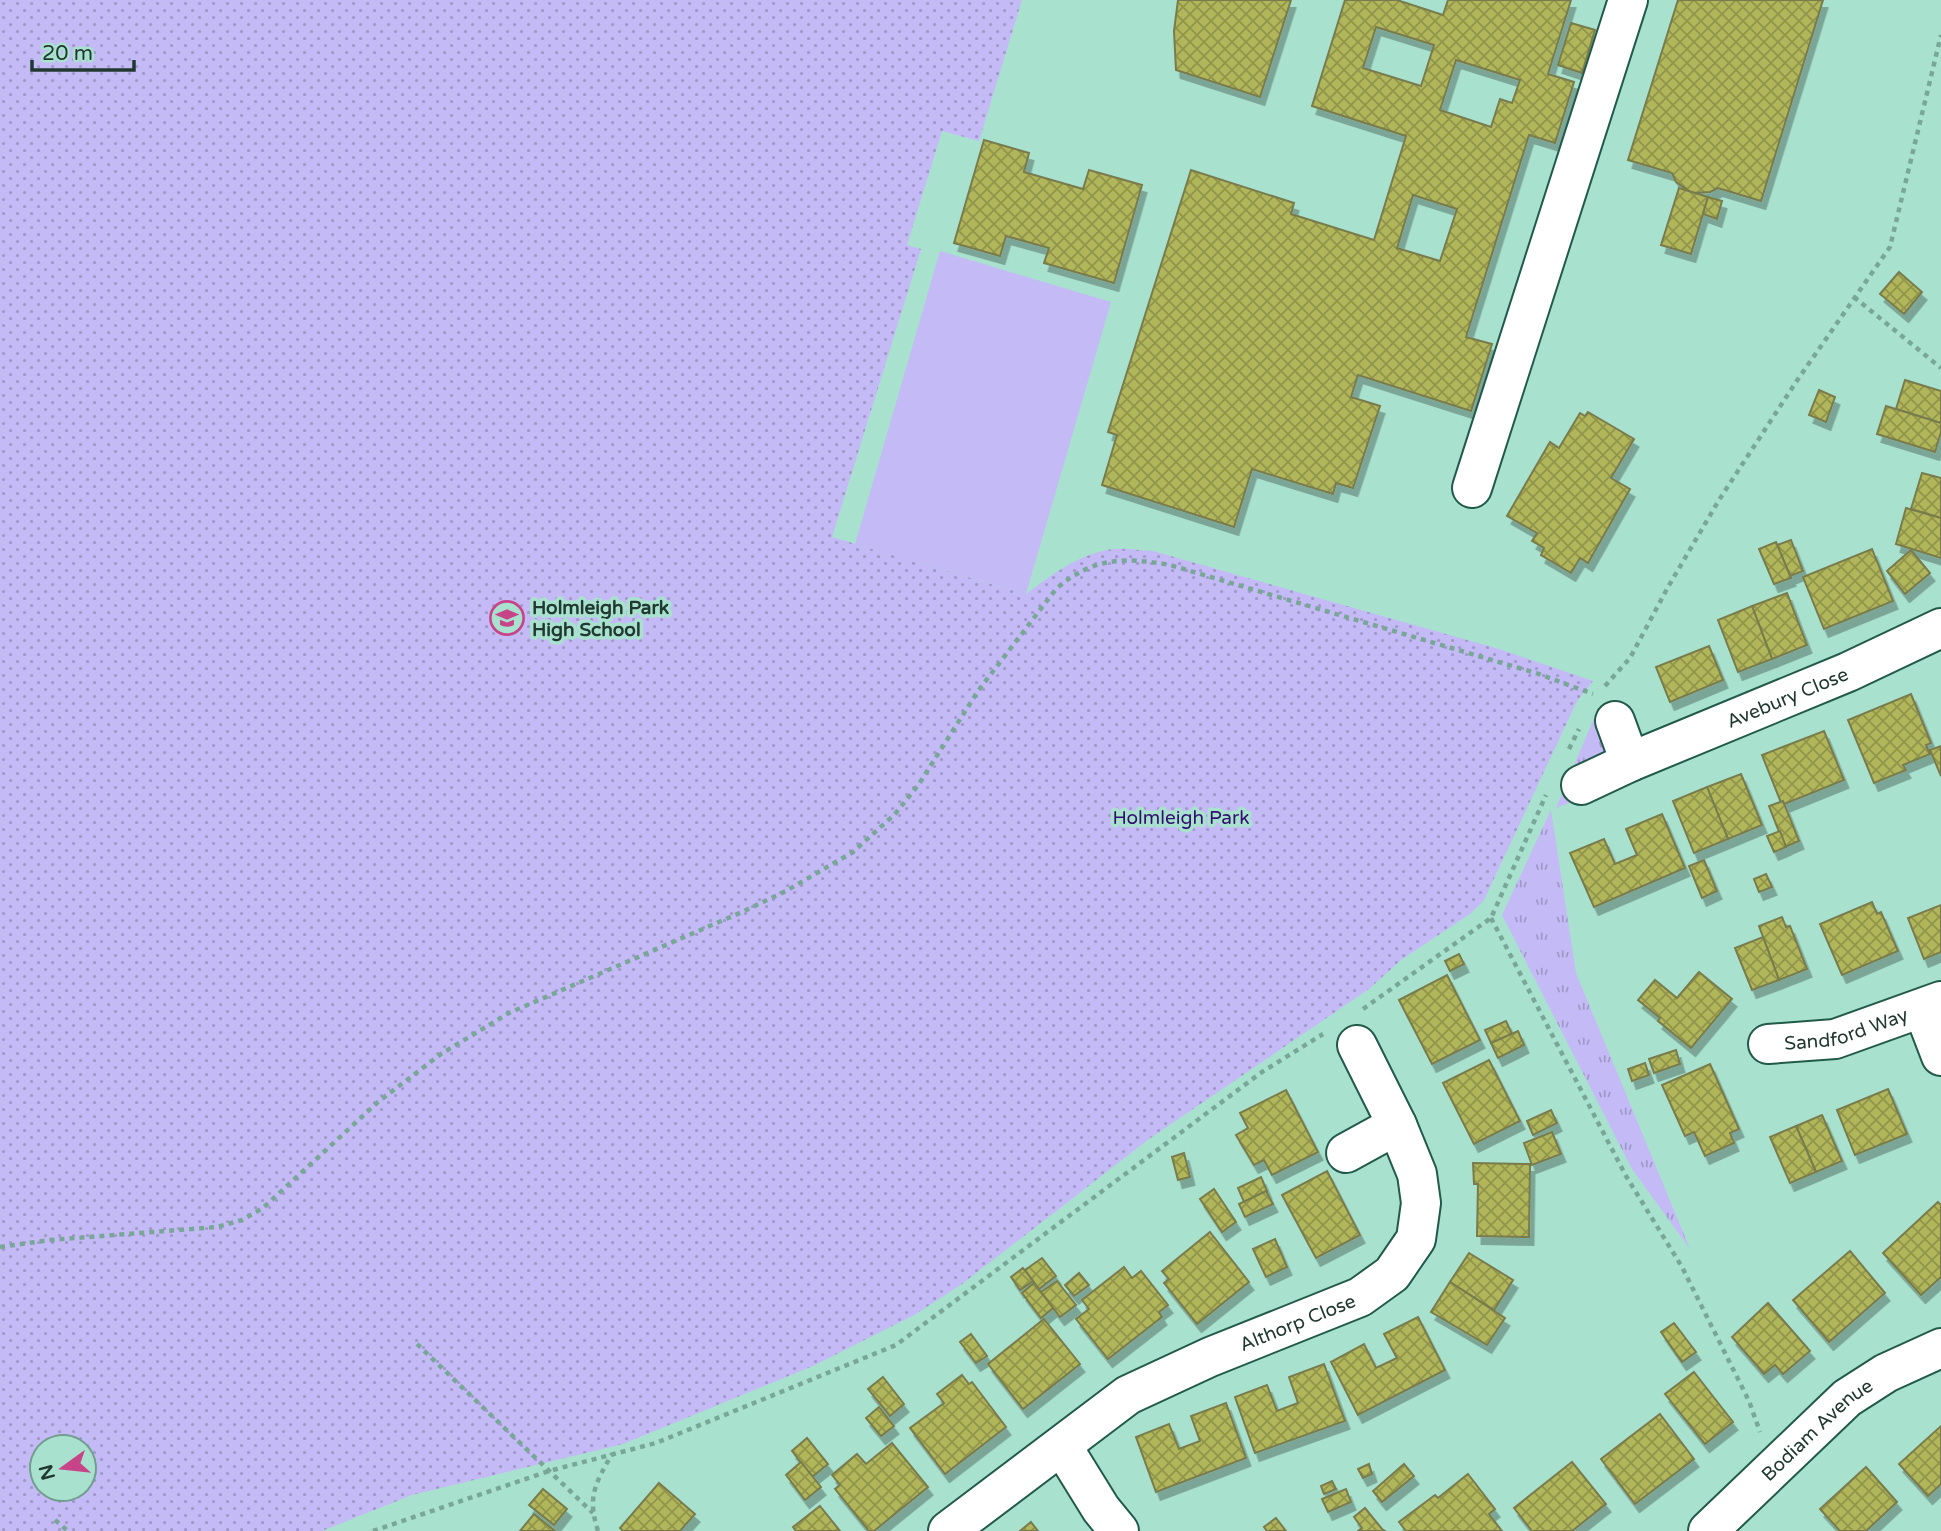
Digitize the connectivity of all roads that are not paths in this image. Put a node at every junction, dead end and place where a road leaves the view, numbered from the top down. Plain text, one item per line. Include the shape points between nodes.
1 (1628, 0) edge
2 (1472, 488) dead end
3 (1941, 628) edge
4 (1598, 709) road end
5 (1630, 762) junction
6 (1566, 776) road end
7 (1932, 1005) edge
8 (1348, 1029) road end
9 (1768, 1044) dead end
10 (1941, 1056) edge
11 (1397, 1125) junction
12 (1346, 1153) dead end
13 (1941, 1348) edge
14 (1062, 1446) junction
15 (948, 1531) edge
16 (1119, 1531) edge
17 (1708, 1531) edge

1 - 2 street
3 - 5 street, Avebury Close via 1849,672
4 - 5 street
5 - 6 street, Avebury Close
7 - 9 street, Sandford Way via 1835,1039
7 - 10 street, Sandford Way
8 - 11 street, Althorp Close
11 - 12 street
11 - 14 street, Althorp Close via 1417,1174 1421,1203 1416,1239 1392,1273 1360,1297 1128,1395
13 - 17 street, Bodiam Avenue via 1886,1373 1847,1398
14 - 15 street, Althorp Close
14 - 16 street

